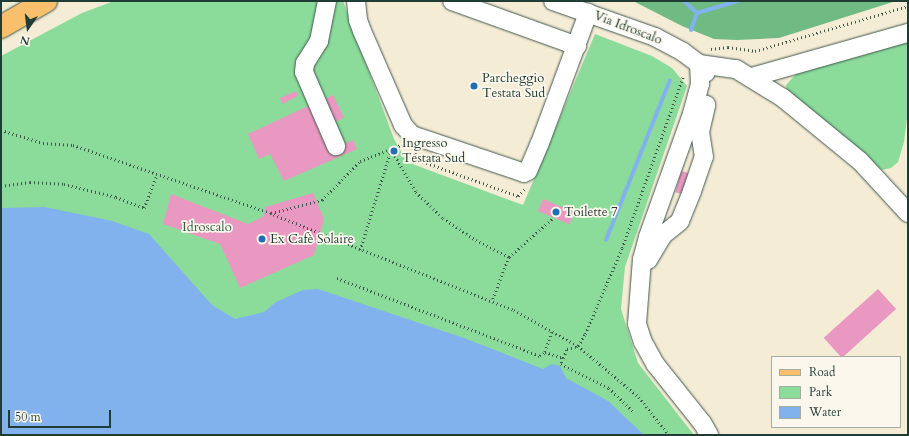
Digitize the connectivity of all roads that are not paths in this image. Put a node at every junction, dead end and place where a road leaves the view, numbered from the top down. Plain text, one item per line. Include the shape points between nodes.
1 (46, 1) edge
2 (327, 1) edge
3 (356, 1) edge
4 (452, 1) edge
5 (553, 1) edge
6 (588, 13) junction
7 (1, 27) edge
8 (908, 33) edge
9 (577, 46) junction
10 (696, 61) junction
11 (752, 77) junction
12 (336, 146) dead end
13 (908, 213) edge
14 (640, 283) junction
15 (709, 435) edge

1 - 7 main road
2 - 12 street via 318,44 305,64 304,72
3 - 9 street via 362,31 403,125 412,135 524,173 528,171
4 - 9 street
5 - 6 street, Via Idroscalo
6 - 9 street
6 - 10 street, Via Idroscalo via 655,36
8 - 11 street
10 - 11 street via 736,68
10 - 14 street via 700,84 692,114 648,237
10 - 14 street via 708,75 709,93 700,132 704,157 680,221 663,235 653,250
11 - 13 street via 815,122 860,162
14 - 15 street via 637,324 643,342 656,365

